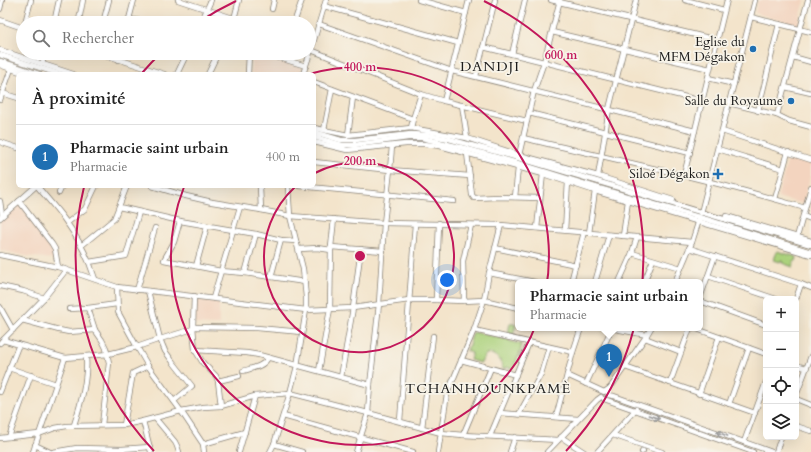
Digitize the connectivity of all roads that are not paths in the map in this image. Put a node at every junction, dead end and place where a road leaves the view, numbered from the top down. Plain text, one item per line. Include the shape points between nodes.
1 (2, 0) edge
2 (31, 0) edge
3 (59, 0) edge
4 (84, 0) edge
5 (108, 0) edge
6 (134, 0) edge
7 (178, 0) edge
8 (210, 0) edge
9 (239, 0) edge
10 (274, 0) edge
11 (302, 0) edge
12 (326, 0) edge
13 (419, 0) edge
14 (469, 0) edge
15 (495, 0) edge
16 (525, 0) edge
17 (551, 0) edge
18 (636, 0) edge
19 (685, 0) edge
20 (727, 0) edge
21 (755, 0) edge
22 (808, 0) edge
23 (559, 1) edge
24 (324, 6) junction
25 (0, 9) edge
26 (272, 9) dead end
27 (206, 10) junction
28 (724, 10) junction
29 (466, 13) junction
30 (27, 16) edge
31 (56, 16) edge
32 (80, 16) edge
33 (105, 16) edge
34 (130, 16) edge
35 (204, 16) edge
36 (225, 16) edge
37 (235, 16) edge
38 (296, 16) edge
39 (751, 17) junction
40 (631, 19) junction
41 (0, 20) edge
42 (319, 24) junction
43 (780, 24) junction
44 (16, 26) edge
45 (801, 29) junction
46 (316, 31) edge
47 (552, 32) junction
48 (811, 32) edge
49 (717, 40) junction
50 (458, 43) junction
51 (483, 47) junction
52 (624, 48) junction
53 (0, 50) edge
54 (316, 52) edge
55 (512, 54) junction
56 (0, 55) edge
57 (16, 55) edge
58 (793, 57) junction
59 (30, 60) edge
60 (43, 60) edge
61 (119, 60) edge
62 (184, 60) edge
63 (215, 60) edge
64 (249, 60) edge
65 (286, 60) edge
66 (308, 60) edge
67 (0, 61) edge
68 (544, 62) junction
69 (811, 62) edge
70 (42, 64) junction
71 (0, 65) edge
72 (306, 66) junction
73 (10, 69) junction
74 (710, 69) junction
75 (452, 71) junction
76 (20, 72) edge
77 (33, 72) edge
78 (53, 72) edge
79 (67, 72) edge
80 (158, 72) edge
81 (179, 72) edge
82 (209, 72) edge
83 (248, 72) edge
84 (304, 72) edge
85 (476, 76) junction
86 (708, 78) junction
87 (616, 80) junction
88 (316, 83) edge
89 (734, 84) junction
90 (785, 87) junction
91 (332, 89) junction
92 (534, 90) junction
93 (2, 93) junction
94 (811, 93) edge
95 (421, 94) junction
96 (16, 97) edge
97 (353, 97) junction
98 (0, 100) edge
99 (444, 101) junction
100 (702, 101) junction
101 (729, 103) junction
102 (462, 105) junction
103 (609, 109) junction
104 (758, 111) junction
105 (529, 113) junction
106 (777, 115) junction
107 (413, 119) junction
108 (527, 121) junction
109 (811, 127) edge
110 (316, 128) edge
111 (411, 128) junction
112 (324, 130) junction
113 (695, 131) junction
114 (722, 131) junction
115 (316, 133) edge
116 (606, 133) junction
117 (348, 135) junction
118 (316, 138) edge
119 (467, 138) junction
120 (523, 138) junction
121 (0, 142) edge
122 (316, 142) edge
123 (392, 146) junction
124 (16, 147) edge
125 (718, 149) junction
126 (788, 152) junction
127 (467, 153) junction
128 (690, 153) junction
129 (519, 155) junction
130 (602, 156) junction
131 (811, 160) edge
132 (316, 162) edge
133 (518, 168) junction
134 (783, 169) junction
135 (390, 170) junction
136 (543, 174) junction
137 (684, 175) junction
138 (470, 176) junction
139 (598, 176) junction
140 (568, 182) junction
141 (709, 182) junction
142 (811, 187) edge
143 (34, 188) edge
144 (38, 188) edge
145 (61, 188) edge
146 (95, 188) edge
147 (126, 188) edge
148 (159, 188) edge
149 (260, 188) edge
150 (288, 188) edge
151 (316, 188) edge
152 (595, 191) junction
153 (59, 193) dead end
154 (388, 194) junction
155 (515, 197) junction
156 (540, 198) junction
157 (775, 199) junction
158 (0, 201) edge
159 (19, 201) junction
160 (454, 201) dead end
161 (628, 201) junction
162 (119, 207) junction
163 (240, 207) junction
164 (805, 208) junction
165 (261, 210) junction
166 (702, 210) junction
167 (139, 212) junction
168 (1, 216) edge
169 (290, 216) junction
170 (803, 216) junction
171 (334, 219) junction
172 (811, 219) edge
173 (700, 220) junction
174 (180, 221) junction
175 (68, 223) junction
176 (384, 223) junction
177 (415, 224) junction
178 (439, 224) junction
179 (471, 225) junction
180 (501, 225) junction
181 (207, 226) junction
182 (156, 228) dead end
183 (537, 228) junction
184 (565, 230) junction
185 (233, 231) junction
186 (587, 233) junction
187 (256, 234) junction
188 (609, 235) junction
189 (623, 236) junction
190 (637, 237) junction
191 (797, 237) junction
192 (281, 240) junction
193 (296, 241) junction
194 (811, 241) edge
195 (692, 242) junction
196 (811, 245) edge
197 (81, 246) junction
198 (495, 248) junction
199 (689, 248) junction
200 (299, 249) junction
201 (331, 249) junction
202 (361, 249) junction
203 (383, 251) junction
204 (811, 252) edge
205 (632, 253) junction
206 (0, 255) edge
207 (811, 255) edge
208 (715, 256) junction
209 (653, 260) junction
210 (89, 262) junction
211 (576, 265) junction
212 (196, 266) junction
213 (58, 267) junction
214 (681, 268) junction
215 (66, 270) junction
216 (221, 271) junction
217 (245, 273) junction
218 (489, 273) junction
219 (708, 276) junction
220 (271, 278) junction
221 (95, 279) junction
222 (520, 279) edge
223 (572, 279) edge
224 (596, 279) edge
225 (620, 279) edge
226 (645, 279) edge
227 (676, 279) edge
228 (305, 282) junction
229 (801, 284) junction
230 (0, 286) edge
231 (117, 287) junction
232 (811, 288) edge
233 (137, 290) junction
234 (148, 291) junction
235 (703, 291) edge
236 (194, 296) junction
237 (767, 296) edge
238 (797, 296) edge
239 (44, 298) junction
240 (213, 298) junction
241 (409, 300) junction
242 (436, 300) junction
243 (484, 300) junction
244 (464, 301) junction
245 (703, 301) edge
246 (117, 304) junction
247 (379, 304) junction
248 (515, 307) edge
249 (0, 308) edge
250 (88, 308) junction
251 (353, 308) junction
252 (69, 309) dead end
253 (330, 309) junction
254 (306, 310) junction
255 (22, 320) junction
256 (763, 324) edge
257 (193, 328) junction
258 (13, 330) junction
259 (95, 330) junction
260 (474, 330) junction
261 (580, 331) edge
262 (610, 331) edge
263 (630, 331) edge
264 (649, 331) edge
265 (689, 331) edge
266 (702, 331) edge
267 (302, 332) junction
268 (433, 336) dead end
269 (646, 337) junction
270 (719, 337) junction
271 (160, 339) junction
272 (2, 341) edge
273 (529, 343) junction
274 (19, 344) junction
275 (549, 346) junction
276 (137, 347) junction
277 (749, 348) junction
278 (195, 350) junction
279 (573, 352) junction
280 (681, 352) junction
281 (763, 353) edge
282 (108, 354) junction
283 (86, 356) junction
284 (811, 356) edge
285 (65, 358) junction
286 (268, 358) junction
287 (462, 360) junction
288 (148, 366) junction
289 (297, 366) junction
290 (799, 366) edge
291 (625, 367) junction
292 (9, 368) junction
293 (491, 368) junction
294 (806, 368) junction
295 (242, 371) dead end
296 (319, 371) junction
297 (31, 375) junction
298 (516, 375) junction
299 (567, 375) junction
300 (239, 376) dead end
301 (341, 377) junction
302 (218, 381) junction
303 (670, 383) junction
304 (56, 384) junction
305 (586, 384) junction
306 (370, 385) junction
307 (799, 388) edge
308 (763, 390) edge
309 (0, 392) edge
310 (290, 393) junction
311 (607, 394) junction
312 (699, 394) junction
313 (255, 396) junction
314 (603, 398) junction
315 (799, 400) edge
316 (174, 401) junction
317 (638, 404) junction
318 (729, 404) junction
319 (811, 405) edge
320 (221, 406) junction
321 (181, 411) junction
322 (636, 411) junction
323 (368, 413) junction
324 (500, 413) junction
325 (755, 413) junction
326 (519, 414) junction
327 (283, 416) junction
328 (556, 417) junction
329 (155, 418) junction
330 (578, 419) junction
331 (143, 421) junction
332 (400, 421) junction
333 (74, 425) junction
334 (102, 425) junction
335 (124, 425) junction
336 (799, 427) edge
337 (422, 428) junction
338 (811, 431) edge
339 (245, 432) junction
340 (440, 433) junction
341 (39, 434) junction
342 (463, 435) junction
343 (613, 435) junction
344 (490, 436) junction
345 (9, 437) junction
346 (361, 437) junction
347 (515, 437) junction
348 (0, 438) edge
349 (559, 438) junction
350 (780, 440) edge
351 (744, 442) junction
352 (203, 444) junction
353 (274, 444) junction
354 (35, 445) junction
355 (396, 447) junction
356 (122, 450) edge
357 (150, 450) edge
358 (643, 450) edge
359 (33, 452) edge
360 (50, 452) edge
361 (53, 452) edge
362 (179, 452) edge
363 (204, 452) edge
364 (239, 452) edge
365 (270, 452) edge
366 (302, 452) edge
367 (356, 452) edge
368 (394, 452) edge
369 (413, 452) edge
370 (438, 452) edge
371 (510, 452) edge
372 (547, 452) edge
373 (584, 452) edge
374 (597, 452) edge
375 (662, 452) edge
376 (753, 452) edge
377 (772, 452) edge
378 (776, 452) edge

1 - 25 street
2 - 30 street
3 - 31 street
4 - 32 street
5 - 33 street
6 - 34 street
7 - 27 street
8 - 27 street
9 - 37 street
10 - 26 street
11 - 38 street
12 - 24 street
13 - 29 street
14 - 29 street
15 - 51 street
16 - 55 street
17 - 23 street
18 - 40 street
19 - 28 street
20 - 28 street
21 - 39 street
22 - 45 street
23 - 40 street
23 - 47 street
24 - 42 street
24 - 50 street
27 - 35 street
27 - 36 street
28 - 49 street
29 - 50 street
39 - 43 street
39 - 89 street
40 - 49 street
40 - 52 street
41 - 44 street
42 - 46 street
42 - 75 street
43 - 45 street
43 - 104 street
45 - 48 street
45 - 58 street
47 - 52 street
47 - 68 street
49 - 74 street
50 - 75 street
51 - 55 street
51 - 85 street
52 - 74 street
52 - 87 street
53 - 57 street
54 - 95 street
55 - 68 street
56 - 78 street
58 - 69 street
58 - 90 street
59 - 70 street
60 - 70 street
61 - 80 street
62 - 81 street
63 - 82 street
64 - 83 street
65 - 72 street
66 - 72 street
67 - 77 street
68 - 87 street
68 - 92 street
70 - 79 street
71 - 73 street
72 - 84 street
73 - 76 street
73 - 93 street
74 - 86 street
75 - 85 street
75 - 99 street
85 - 92 street
86 - 89 street
86 - 100 street
87 - 100 street
87 - 103 street
88 - 91 street
89 - 101 street
90 - 94 street
90 - 106 street
91 - 97 street
91 - 112 street
92 - 103 street
92 - 105 street
93 - 96 street
93 - 98 street
95 - 99 street
95 - 107 street
97 - 107 street
97 - 117 street
99 - 102 street
100 - 113 street
101 - 104 street
101 - 114 street
102 - 108 street
102 - 119 street
103 - 113 street
103 - 116 street
104 - 106 street
105 - 108 street
105 - 116 street
106 - 109 street
107 - 111 street
108 - 120 street
110 - 112 street
111 - 117 street
111 - 119 street
112 - 117 street
113 - 128 street
114 - 125 street
114 - 126 street
115 - 166 street via 341,140 427,135
116 - 128 street
116 - 130 street
118 - 173 street via 342,145 422,138 514,162
119 - 129 street
120 - 129 street
120 - 130 street
121 - 124 street
122 - 123 street via 347,150
123 - 127 street via 424,144
123 - 135 street
125 - 134 street
125 - 141 street
126 - 131 street
126 - 134 street
127 - 133 street
127 - 138 street
128 - 137 street
129 - 139 street
130 - 137 street
130 - 139 street
132 - 135 street
133 - 136 street
133 - 155 street
134 - 157 street
135 - 138 street
135 - 154 street
136 - 140 street
136 - 156 street
137 - 141 street
138 - 155 street via 474,198
139 - 166 street
140 - 152 street
140 - 184 street
141 - 157 street
141 - 166 street
142 - 164 street
143 - 159 street
144 - 175 street
145 - 153 street
146 - 175 street via 85,209
147 - 162 street
148 - 163 street
149 - 165 street
150 - 169 street
151 - 154 street
152 - 161 street
152 - 186 street
154 - 160 street
154 - 176 street
155 - 156 street
156 - 183 street
157 - 164 street
158 - 168 street
159 - 168 street
159 - 213 street via 55,249
161 - 173 street
161 - 189 street
162 - 167 street
162 - 197 street via 114,218
163 - 165 street
163 - 185 street
164 - 170 street
165 - 169 street
166 - 173 street
166 - 191 street
166 - 196 street
167 - 174 street
167 - 210 street via 126,256
169 - 171 street
169 - 193 street
170 - 172 street
170 - 191 street
171 - 176 street
171 - 201 street
173 - 195 street
173 - 204 street
173 - 207 street
174 - 181 street
174 - 212 street via 174,242 164,260
175 - 197 street
176 - 177 street
176 - 203 street
177 - 178 street
177 - 241 street
178 - 179 street
178 - 242 street
179 - 180 street
179 - 244 street via 463,261
180 - 183 street
180 - 198 street
181 - 185 street
181 - 212 street
182 - 233 street
183 - 184 street
184 - 186 street
185 - 187 street
185 - 216 street
186 - 188 street
186 - 211 street
187 - 192 street
187 - 217 street
188 - 189 street
188 - 224 street
189 - 190 street
190 - 195 street
190 - 205 street
191 - 194 street
192 - 193 street
192 - 220 street
193 - 200 street
195 - 199 street
197 - 210 street
198 - 211 street
198 - 218 street
199 - 208 street
199 - 214 street
200 - 201 street
200 - 228 street
201 - 202 street
201 - 253 street
202 - 203 street
202 - 251 street
203 - 247 street
205 - 209 street
205 - 225 street
206 - 213 street
208 - 219 street
208 - 229 street
209 - 214 street
209 - 226 street
210 - 221 street
211 - 223 street
212 - 216 street
213 - 215 street
214 - 227 street
215 - 221 street
215 - 239 street
216 - 217 street
216 - 240 street
217 - 220 street
218 - 222 street
218 - 243 street
219 - 235 street
219 - 237 street
220 - 228 street
221 - 231 street
228 - 254 street
229 - 232 street
229 - 238 street
230 - 239 street
231 - 233 street
231 - 246 street
233 - 234 street
234 - 236 street
234 - 271 street
236 - 240 street
236 - 257 street
239 - 255 street
240 - 254 street
241 - 242 street
241 - 247 street
241 - 332 street
242 - 244 street
243 - 244 street
243 - 248 street
243 - 260 street
245 - 256 street
246 - 250 street
246 - 276 street via 118,312
247 - 251 street
247 - 306 street
249 - 258 street
250 - 252 street
250 - 259 street
251 - 253 street
251 - 301 street
253 - 254 street
253 - 296 street
254 - 267 street
255 - 258 street
255 - 259 street via 69,332
257 - 267 street via 257,328
257 - 271 street
257 - 278 street
258 - 272 street
259 - 282 street
260 - 273 street
260 - 287 street
261 - 279 street
262 - 305 street
263 - 269 street
264 - 269 street
265 - 280 street
266 - 270 street
267 - 289 street
268 - 337 street
269 - 280 street
269 - 291 street
270 - 277 street
270 - 312 street
271 - 276 street
271 - 316 street via 165,351 192,386
272 - 274 street
273 - 275 street
273 - 298 street
274 - 285 street
274 - 292 street
275 - 279 street
275 - 326 street via 541,374
276 - 282 street
276 - 288 street
277 - 281 street
277 - 318 street
278 - 286 street via 247,353
278 - 302 street via 202,363
279 - 299 street
280 - 303 street
282 - 283 street
282 - 334 street via 110,366
283 - 285 street
283 - 333 street via 87,370 82,399
284 - 294 street
285 - 304 street
286 - 289 street
286 - 295 street via 262,365
287 - 293 street
287 - 340 street via 447,394
288 - 316 street
288 - 335 street via 133,373
289 - 296 street
289 - 310 street
290 - 294 street
291 - 303 street
291 - 311 street
292 - 297 street
292 - 309 street
293 - 298 street
293 - 342 street
294 - 307 street
296 - 301 street
297 - 304 street
297 - 345 street
298 - 324 street
299 - 305 street
299 - 328 street
300 - 302 street
301 - 306 street
302 - 320 street
303 - 312 street
304 - 341 street
305 - 311 street
306 - 323 street
308 - 325 street
310 - 313 street
310 - 323 street
310 - 327 street
311 - 314 street via 602,393
311 - 317 street
312 - 318 street
313 - 320 street
313 - 339 street
314 - 322 street
314 - 330 street via 597,400
315 - 319 street
316 - 321 street
317 - 322 street
351 -> 317 street
318 - 325 street
320 - 321 street
321 - 329 street
321 - 352 street
322 - 343 street
322 -> 376 street
323 - 332 street
323 - 346 street
324 - 326 street
324 - 344 street
325 - 351 street
326 - 328 street
327 - 346 street
327 - 353 street
328 - 330 street
329 - 331 street
329 - 362 street via 175,442
330 - 349 street
331 - 335 street
331 - 357 street
332 - 337 street
333 - 334 street
333 - 341 street
334 - 335 street
336 - 338 street
337 - 340 street
339 - 352 street
339 - 364 street
340 - 342 street
340 - 370 street
341 - 345 street
341 - 354 street
342 - 344 street
343 - 358 street
343 - 374 street
344 - 347 street
345 - 348 street
346 - 355 street
346 - 367 street
347 - 349 street
347 - 371 street
349 - 372 street
349 - 373 street
350 - 378 street
351 - 377 street
352 - 363 street
353 - 365 street
353 - 366 street
354 - 359 street
354 - 360 street
355 - 368 street
355 - 369 street
356 - 357 street
356 - 361 street via 77,448
358 - 375 street

